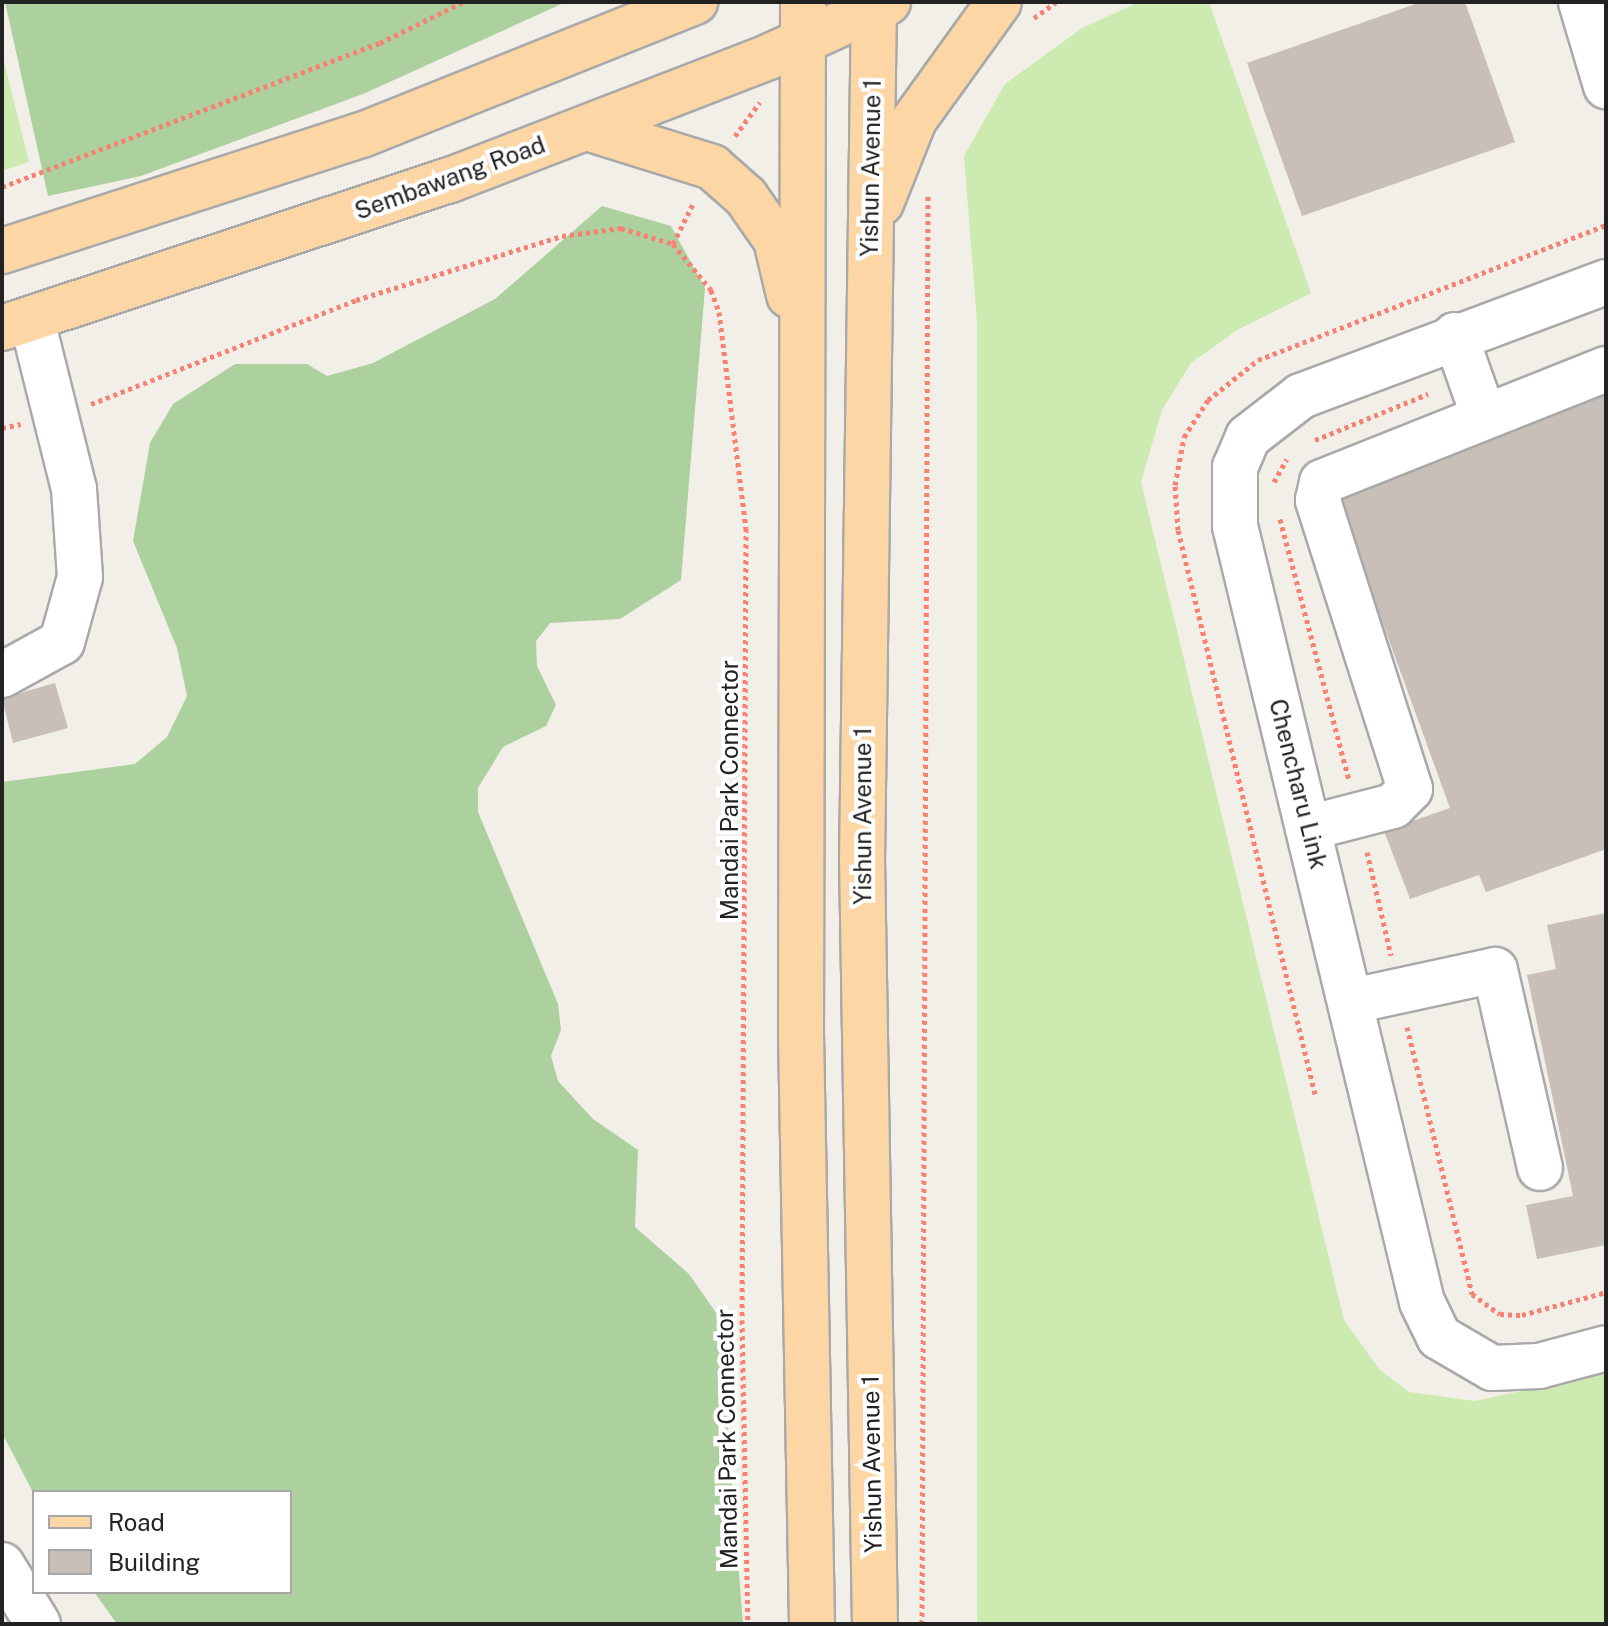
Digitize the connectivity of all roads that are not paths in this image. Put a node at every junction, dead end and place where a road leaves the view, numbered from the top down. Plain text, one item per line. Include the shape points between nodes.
1 (695, 2) edge
2 (1581, 2) edge
3 (879, 4) edge
4 (1014, 12) edge
5 (643, 16) edge
6 (792, 34) edge
7 (1606, 86) edge
8 (587, 128) junction
9 (871, 228) junction
10 (2, 251) edge
11 (1606, 282) edge
12 (17, 324) edge
13 (1455, 335) junction
14 (805, 360) junction
15 (1606, 369) edge
16 (1484, 417) junction
17 (2, 675) edge
18 (1308, 828) junction
19 (1352, 1001) junction
20 (1540, 1168) dead end
21 (1606, 1348) edge
22 (2, 1565) edge
23 (38, 1624) edge
24 (812, 1624) edge
25 (875, 1624) edge

1 - 5 main road
2 - 7 street
3 - 6 main road, Sembawang Road
3 - 9 main road, Yishun Avenue 1
4 - 9 main road via 914,120
5 - 10 main road via 362,135
6 - 8 main road, Sembawang Road
6 - 14 main road
8 - 12 main road, Sembawang Road
8 - 14 main road via 712,167 746,197 776,240
9 - 25 main road, Yishun Avenue 1 via 862,858
11 - 13 street, Chencharu Link
12 - 17 street via 56,418 74,489 80,577 62,642
13 - 16 street
13 - 18 street, Chencharu Link via 1301,396 1248,437 1235,467 1235,526
14 - 24 main road via 801,1034
15 - 16 street
16 - 18 street via 1322,482 1318,500 1410,789 1393,806
18 - 19 street, Chencharu Link
19 - 20 street via 1495,970
19 - 21 street, Chencharu Link via 1418,1287 1439,1337 1492,1368 1539,1366
22 - 23 street

